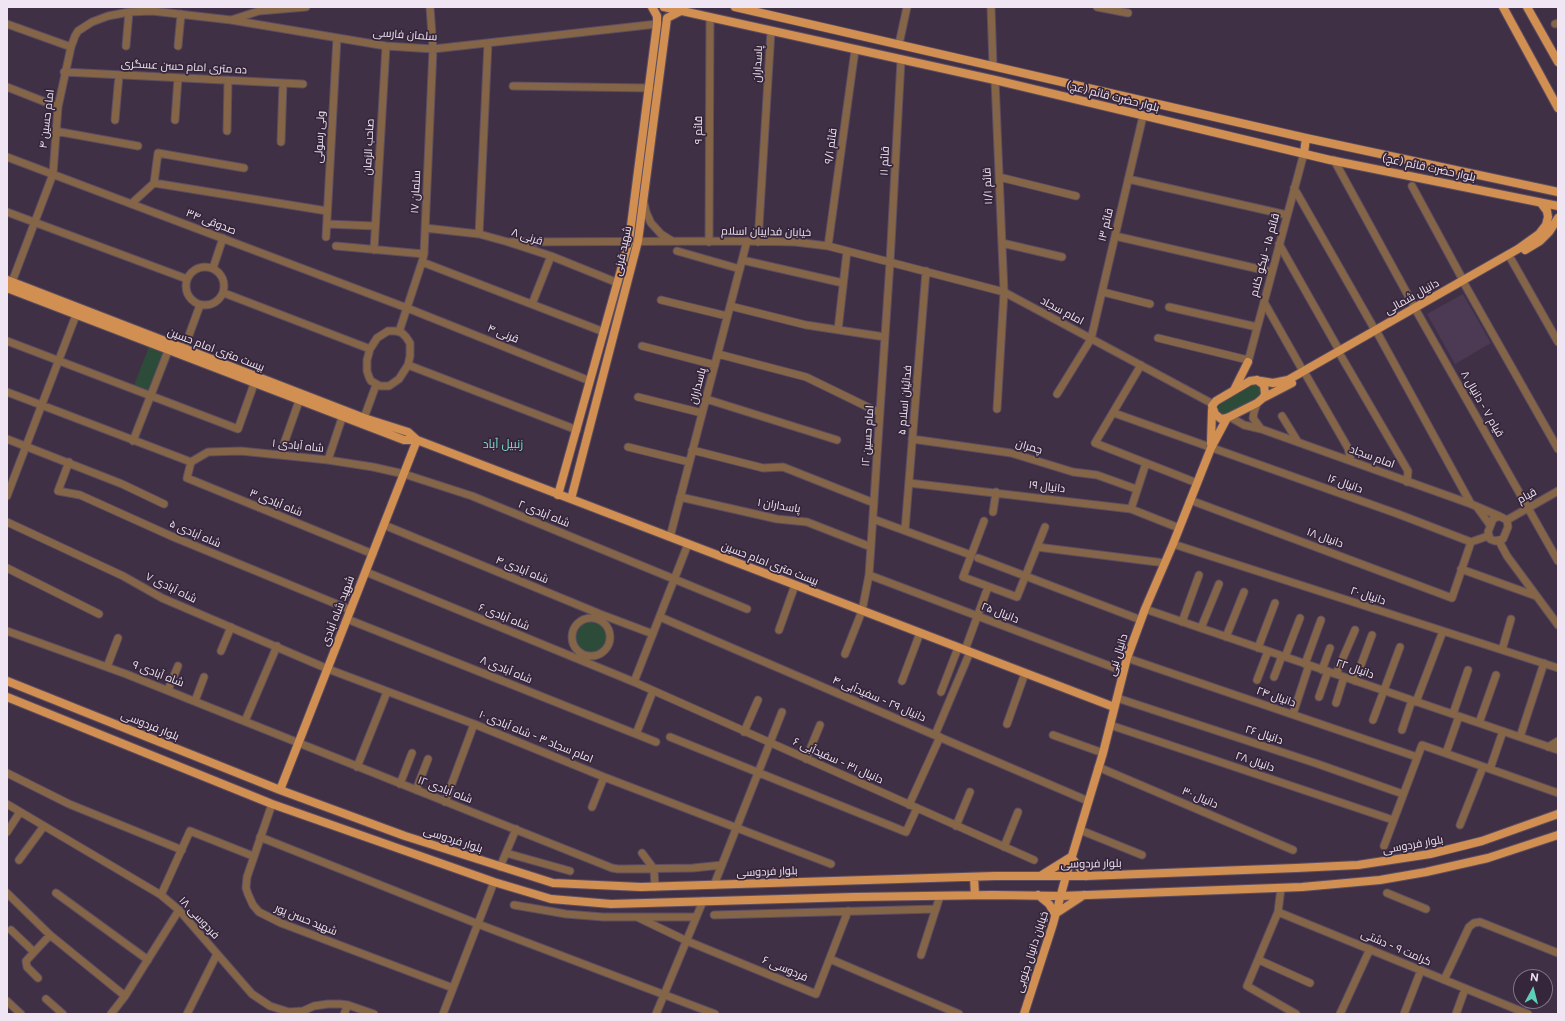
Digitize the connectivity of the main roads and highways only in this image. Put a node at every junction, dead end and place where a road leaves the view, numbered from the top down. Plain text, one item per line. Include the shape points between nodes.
1 (652, 7) edge
2 (664, 7) edge
3 (735, 7) edge
4 (1502, 7) edge
5 (1527, 7) edge
6 (681, 11) junction
7 (667, 18) junction
8 (657, 20) junction
9 (1558, 62) edge
10 (993, 66) junction
11 (995, 80) junction
12 (1558, 108) edge
13 (1306, 138) junction
14 (1304, 153) junction
15 (1558, 192) edge
16 (1541, 203) junction
17 (1558, 206) edge
18 (1558, 218) edge
19 (1532, 243) junction
20 (1464, 282) junction
21 (8, 287) edge
22 (170, 348) junction
23 (1305, 373) junction
24 (1259, 381) junction
25 (1234, 390) junction
26 (1260, 400) junction
27 (1213, 407) junction
28 (1228, 418) junction
29 (417, 440) junction
30 (1210, 448) junction
31 (558, 495) junction
32 (571, 499) junction
33 (7, 681) edge
34 (7, 697) edge
35 (1114, 707) junction
36 (280, 790) junction
37 (1558, 814) edge
38 (1558, 836) edge
39 (1071, 857) junction
40 (1039, 876) junction
41 (1066, 876) junction
42 (1086, 876) junction
43 (974, 877) junction
44 (975, 895) junction
45 (1038, 895) junction
46 (1085, 895) junction
47 (1061, 896) junction
48 (1056, 914) junction
49 (1024, 1014) edge

1 - 8 main road
2 - 6 main road, بلوار حضرت قائم (عج)
3 - 10 main road, بلوار حضرت قائم (عج)
4 - 12 main road
5 - 9 main road
6 - 7 main road
6 - 11 main road, بلوار حضرت قائم (عج)
7 - 8 main road via 661,13
7 - 32 main road, شهید قرنی via 638,241
8 - 31 main road, شهید قرنی via 629,241
10 - 11 main road
10 - 13 main road, بلوار حضرت قائم (عج)
11 - 14 main road, بلوار حضرت قائم (عج)
13 - 14 main road
13 - 15 main road, بلوار حضرت قائم (عج)
14 - 16 main road, بلوار حضرت قائم (عج)
16 - 17 main road, بلوار حضرت قائم (عج)
16 - 19 main road, دانیال شمالی via 1548,217 1546,225
18 - 19 main road, دانیال شمالی via 1549,232
19 - 20 main road, دانیال شمالی
19 - 20 main road, دانیال شمالی via 1511,259
20 - 23 main road, دانیال شمالی
21 - 22 main road, بیست متری امام حسین
21 - 22 main road, بیست متری امام حسین via 76,315
22 - 29 main road, بیست متری امام حسین via 342,418 404,440
22 - 29 main road, بیست متری امام حسین via 184,349 364,418 408,432
23 - 24 main road, دانیال شمالی via 1280,382
23 - 26 main road, دانیال شمالی
24 - 25 main road via 1250,381
24 - 25 main road via 1249,369 1248,361
24 - 26 main road via 1266,389
25 - 27 main road via 1216,401
26 - 28 main road, دانیال شمالی
27 - 28 main road via 1221,419
27 - 30 main road, دانیال نبی
28 - 30 main road, دانیال نبی
29 - 31 main road, بیست متری امام حسین
29 - 36 main road, شهید شاه آبادی
30 - 35 main road, دانیال نبی via 1145,609 1127,658
31 - 32 main road, بیست متری امام حسین
32 - 35 main road, بیست متری امام حسین
33 - 36 main road, بلوار فردوسی
34 - 44 main road via 272,804 494,882 550,899 611,904
35 - 39 main road, دانیال نبی via 1103,753
36 - 43 main road, بلوار فردوسی via 405,836 553,883 655,887
37 - 42 main road, بلوار فردوسی via 1482,841 1385,862
38 - 46 main road via 1488,858 1380,880 1281,888
39 - 40 main road
39 - 41 main road, دانیال نبی
39 - 42 main road
40 - 41 main road, بلوار فردوسی
40 - 43 main road, بلوار فردوسی
41 - 42 main road, بلوار فردوسی
41 - 47 main road, خیابان دانیال جنوبی
43 - 44 main road
44 - 45 main road
45 - 47 main road
45 - 48 main road
46 - 47 main road
46 - 48 main road
47 - 48 main road, خیابان دانیال جنوبی
48 - 49 main road, خیابان دانیال جنوبی

